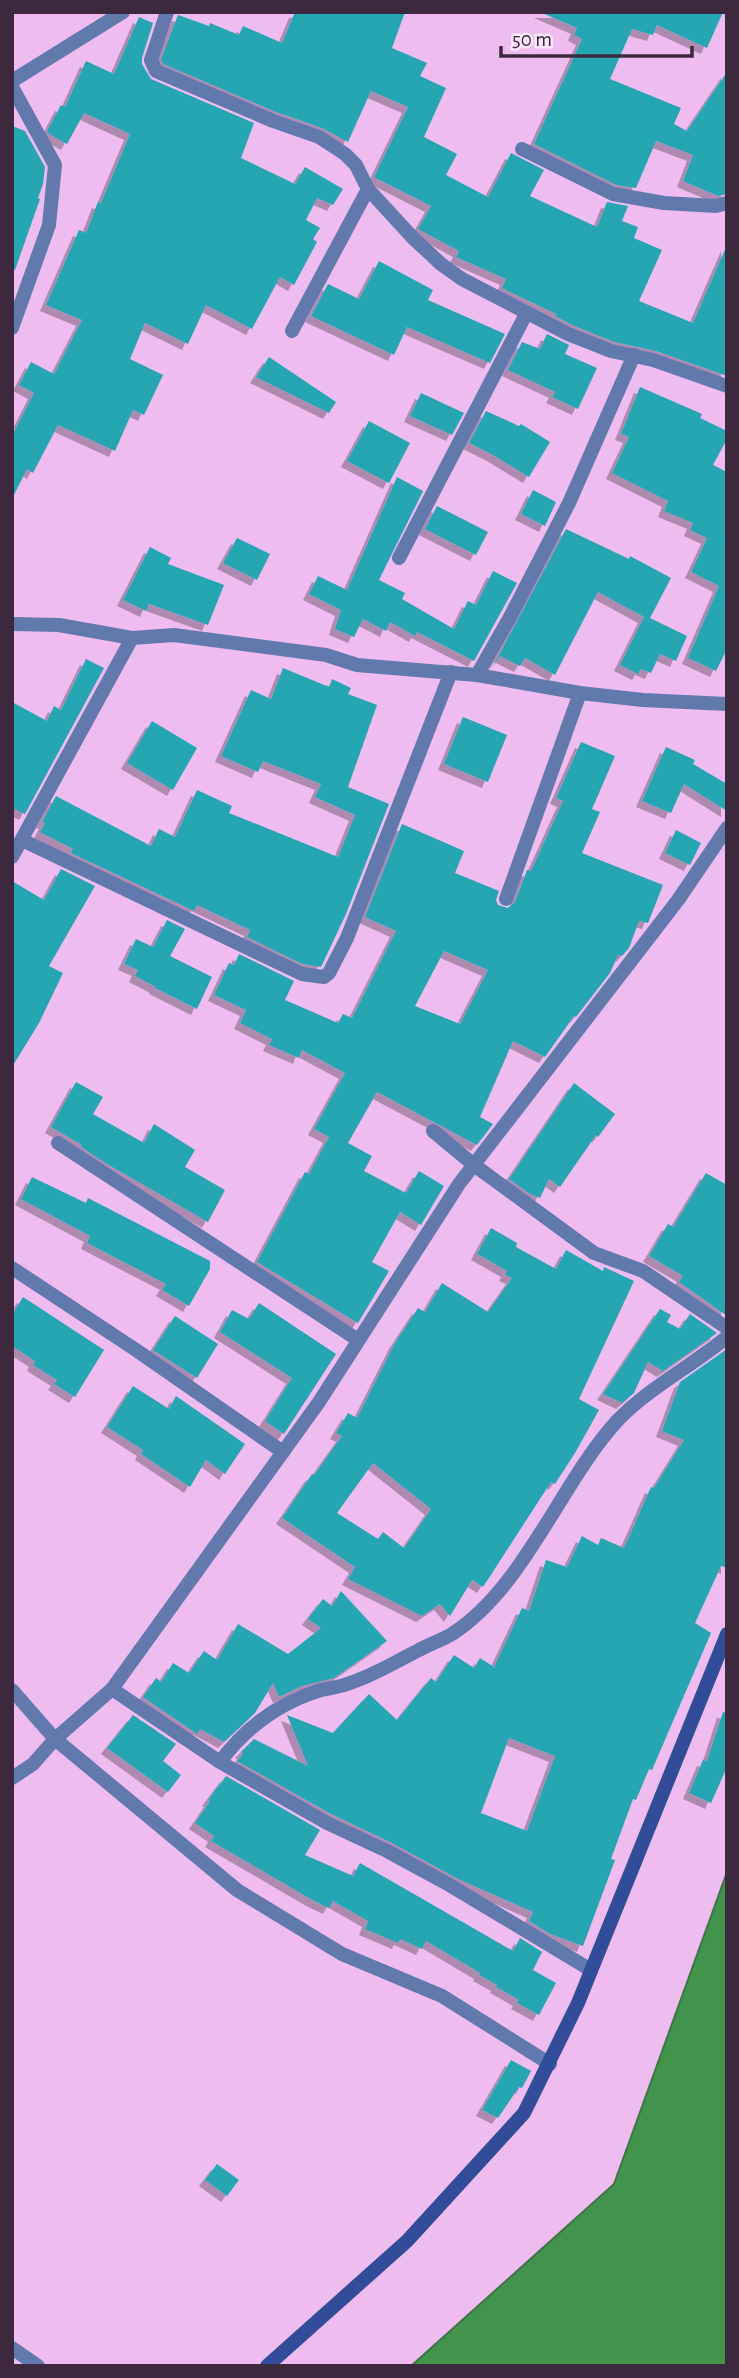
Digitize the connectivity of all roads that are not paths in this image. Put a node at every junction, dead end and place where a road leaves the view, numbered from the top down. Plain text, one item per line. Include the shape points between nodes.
1 (123, 12) edge
2 (167, 12) edge
3 (12, 82) edge
4 (12, 87) edge
5 (522, 149) dead end
6 (368, 189) junction
7 (727, 203) edge
8 (526, 314) junction
9 (12, 328) edge
10 (292, 331) dead end
11 (634, 355) junction
12 (727, 386) edge
13 (399, 558) dead end
14 (12, 624) edge
15 (131, 638) junction
16 (451, 672) junction
17 (477, 675) junction
18 (580, 694) junction
19 (727, 704) edge
20 (727, 828) edge
21 (22, 839) junction
22 (12, 857) edge
23 (506, 899) dead end
24 (433, 1131) dead end
25 (58, 1143) dead end
26 (474, 1165) junction
27 (12, 1268) edge
28 (727, 1328) edge
29 (727, 1337) edge
30 (358, 1340) junction
31 (283, 1452) junction
32 (727, 1634) edge
33 (112, 1689) junction
34 (12, 1690) edge
35 (55, 1740) junction
36 (220, 1762) junction
37 (12, 1778) edge
38 (591, 1970) junction
39 (550, 2064) junction
40 (12, 2348) edge
41 (38, 2366) edge
42 (267, 2366) edge

1 - 3 street
2 - 6 street via 151,60 156,71 319,136 356,165
4 - 9 street via 55,165 49,225
5 - 7 street via 613,194 664,203
6 - 8 street via 441,264
6 - 10 street
8 - 11 street via 611,351
8 - 13 street
11 - 12 street
11 - 17 street via 569,503
14 - 15 street via 59,625
15 - 16 street via 174,635 326,655 357,665
15 - 21 street
16 - 17 street
16 - 21 street via 347,938 324,977 302,974
17 - 18 street
18 - 19 street
18 - 23 street
20 - 26 street via 678,901
21 - 22 street
24 - 26 street
25 - 30 street
26 - 28 street via 594,1253 643,1271
26 - 30 street
27 - 31 street
29 - 36 street via 618,1420 516,1567 474,1616 452,1634 386,1668 276,1709 253,1724
30 - 31 street
31 - 33 street
32 - 38 main road
33 - 35 street
33 - 36 street
34 - 35 street
35 - 37 street
35 - 39 street via 237,1890 342,1954 442,1996
36 - 38 street via 327,1823 446,1882
38 - 39 main road
39 - 42 main road via 524,2113 407,2241
40 - 41 street

